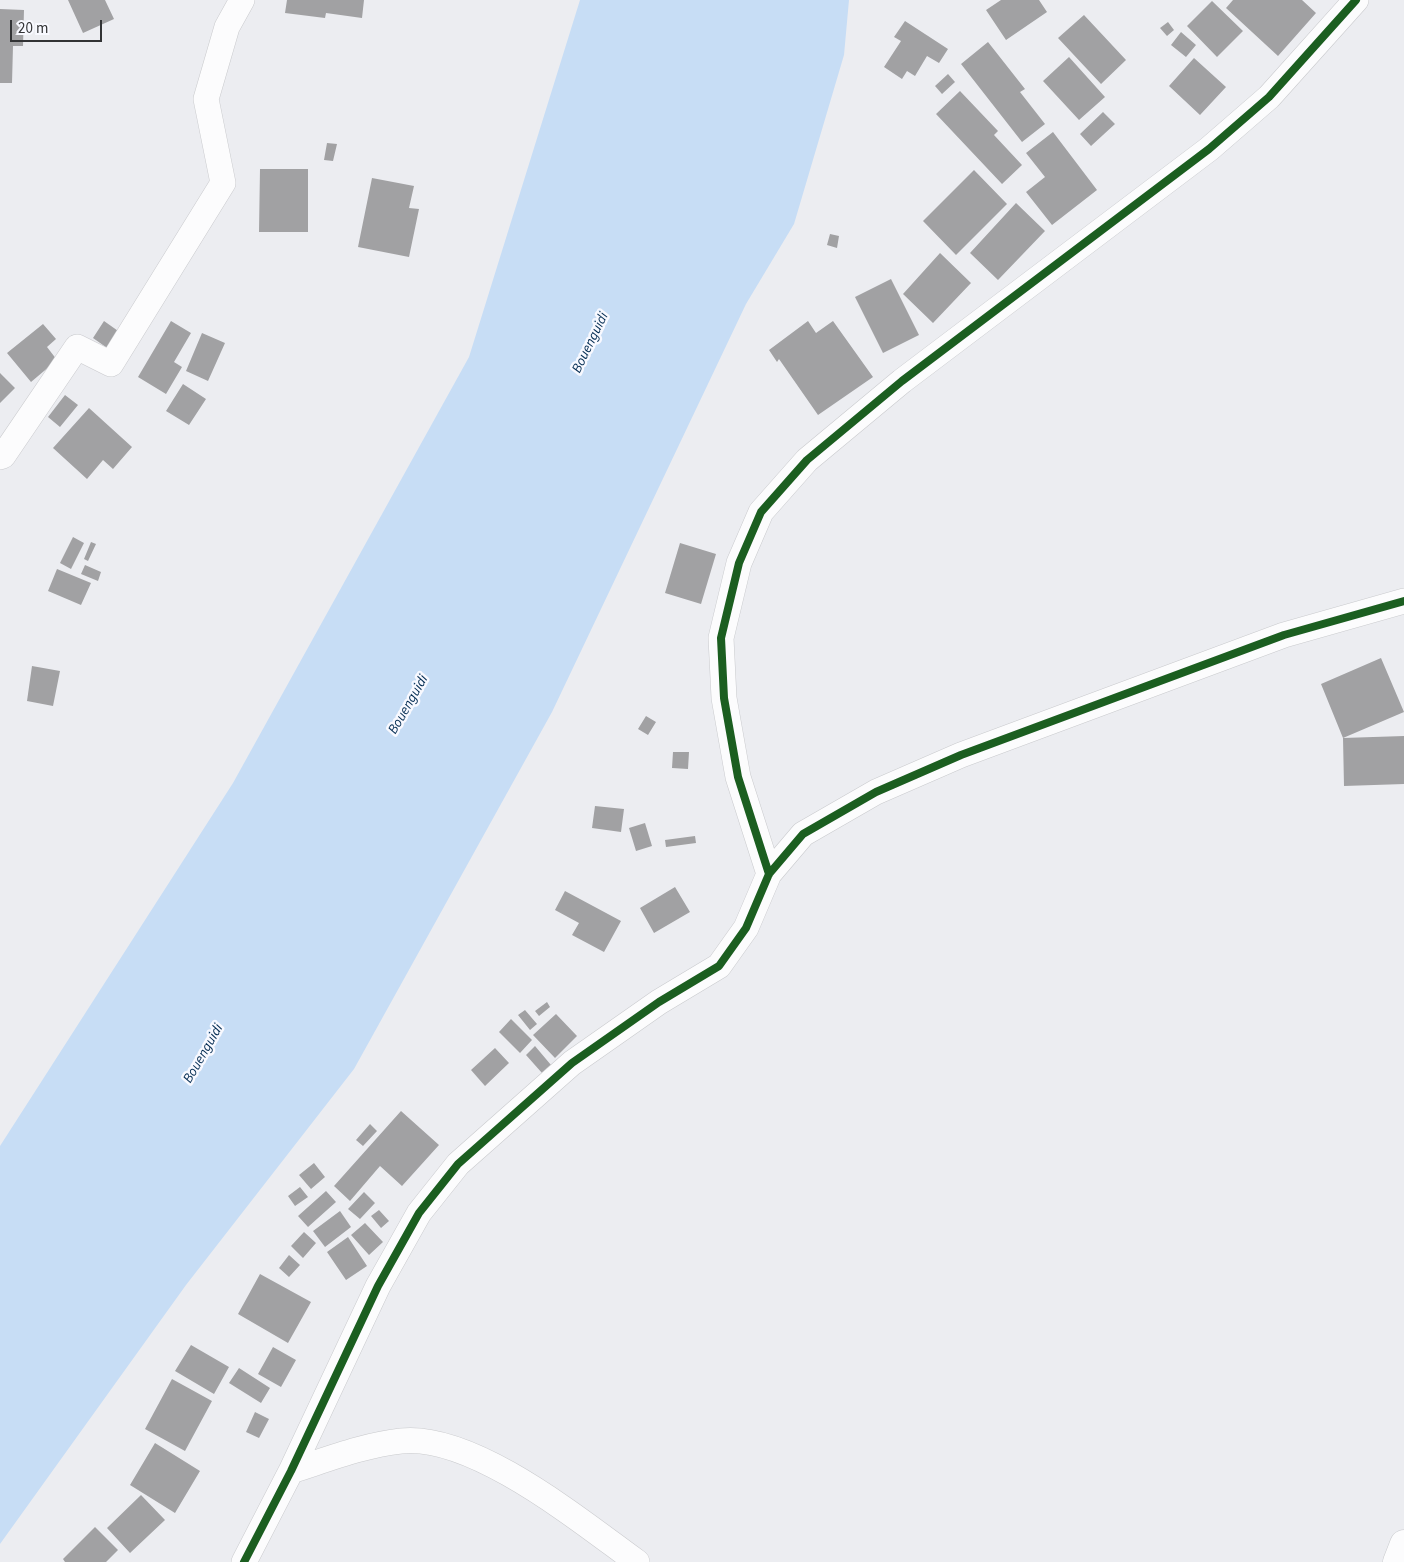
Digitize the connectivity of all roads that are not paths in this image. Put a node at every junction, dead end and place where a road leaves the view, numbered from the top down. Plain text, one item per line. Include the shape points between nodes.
1 (242, 0) edge
2 (1356, 0) edge
3 (0, 457) edge
4 (1404, 601) edge
5 (769, 874) junction
6 (291, 1471) junction
7 (1404, 1544) edge
8 (244, 1562) edge
9 (637, 1562) edge
10 (1397, 1562) edge

1 - 3 street via 227,27 206,99 223,183 111,364 77,347
2 - 5 street via 1269,98 1209,149 902,381 807,460 761,512 739,563 721,638 724,698 738,777
4 - 5 street via 1284,635 961,755 876,792 803,834
5 - 6 street via 746,928 719,966 659,1002 572,1063 458,1164 419,1213 378,1286
6 - 8 street
6 - 9 street via 401,1440 430,1440 467,1452 549,1498
7 - 10 main road

